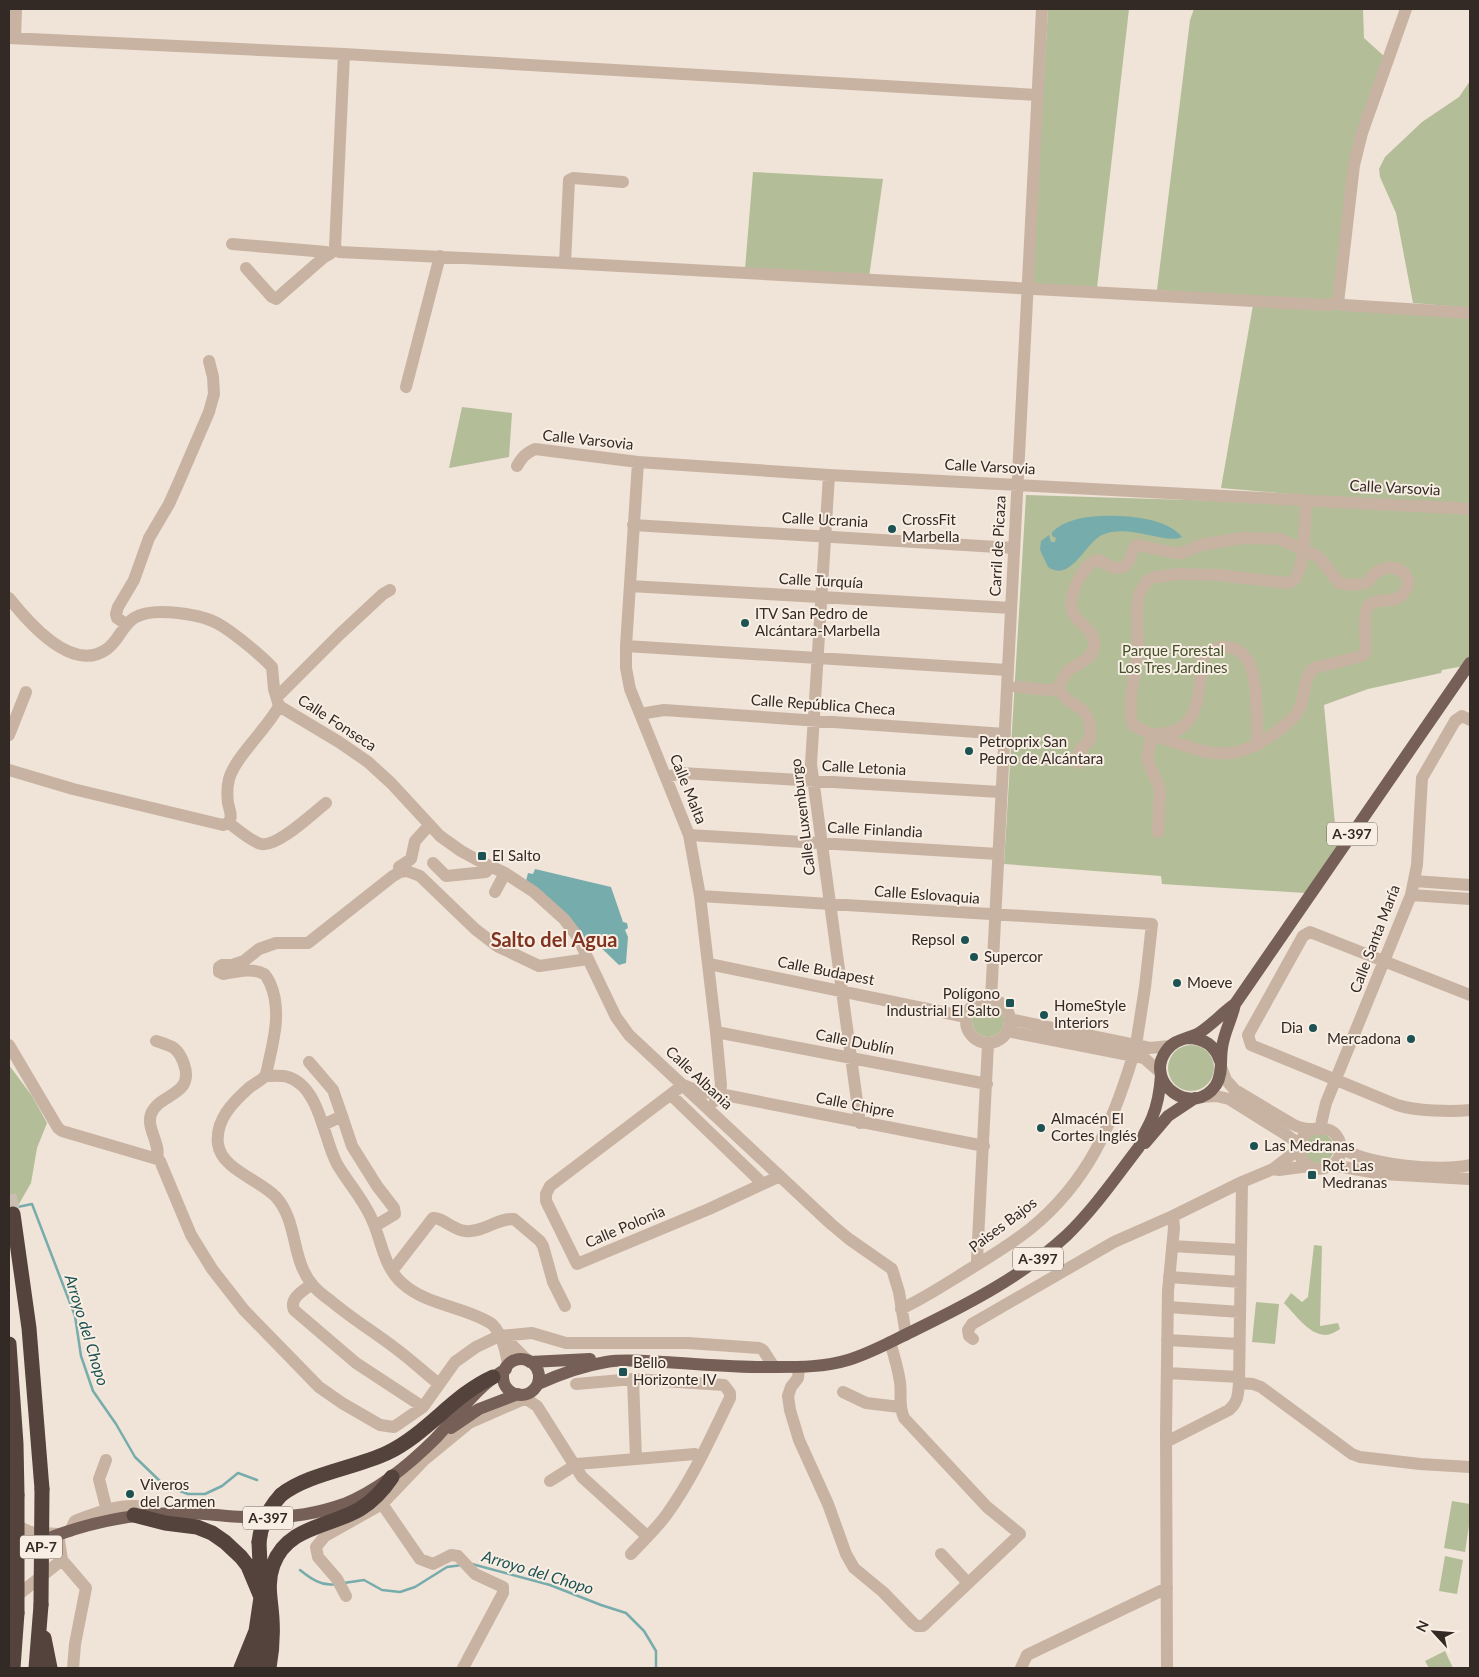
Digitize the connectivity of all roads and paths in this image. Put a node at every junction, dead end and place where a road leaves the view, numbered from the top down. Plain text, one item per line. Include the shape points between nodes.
1 (16, 9) edge
2 (1042, 9) edge
3 (1406, 9) edge
4 (12, 38) edge
5 (344, 54) junction
6 (1037, 95) junction
7 (623, 182) dead end
8 (232, 244) dead end
9 (333, 252) junction
10 (440, 256) junction
11 (565, 262) junction
12 (246, 268) dead end
13 (1027, 287) junction
14 (1338, 303) junction
15 (1470, 313) edge
16 (209, 361) dead end
17 (406, 387) dead end
18 (638, 462) junction
19 (517, 466) dead end
20 (829, 475) junction
21 (1017, 484) junction
22 (1306, 500) junction
23 (1470, 509) edge
24 (633, 525) junction
25 (825, 536) junction
26 (1014, 548) junction
27 (1303, 550) junction
28 (630, 586) junction
29 (390, 590) dead end
30 (821, 597) junction
31 (9, 598) edge
32 (1011, 608) junction
33 (126, 624) junction
34 (626, 646) junction
35 (817, 659) junction
36 (1470, 663) edge
37 (1007, 670) junction
38 (1017, 687) dead end
39 (1060, 691) junction
40 (26, 692) dead end
41 (278, 701) junction
42 (640, 714) junction
43 (814, 720) junction
44 (1470, 720) edge
45 (1005, 734) junction
46 (9, 735) edge
47 (1152, 735) junction
48 (1258, 745) junction
49 (1078, 763) dead end
50 (9, 770) edge
51 (666, 777) junction
52 (813, 781) junction
53 (1000, 792) junction
54 (326, 804) dead end
55 (228, 823) junction
56 (425, 830) dead end
57 (1158, 832) dead end
58 (689, 835) junction
59 (821, 844) junction
60 (461, 851) joint
61 (998, 854) junction
62 (433, 863) dead end
63 (490, 866) junction
64 (399, 867) dead end
65 (505, 873) junction
66 (1414, 881) junction
67 (1470, 886) edge
68 (495, 892) dead end
69 (1411, 895) junction
70 (700, 896) junction
71 (1470, 899) edge
72 (831, 905) junction
73 (995, 915) junction
74 (1152, 924) joint
75 (588, 959) junction
76 (1384, 961) junction
77 (709, 964) junction
78 (841, 990) junction
79 (1470, 995) edge
80 (990, 999) junction
81 (1235, 1004) junction
82 (966, 1017) junction
83 (1008, 1025) junction
84 (716, 1032) junction
85 (1187, 1038) junction
86 (156, 1041) dead end
87 (988, 1044) junction
88 (9, 1045) edge
89 (1170, 1046) junction
90 (1134, 1051) junction
91 (852, 1058) junction
92 (309, 1062) dead end
93 (1221, 1064) junction
94 (1161, 1074) junction
95 (265, 1076) junction
96 (1336, 1079) junction
97 (987, 1084) junction
98 (683, 1086) junction
99 (720, 1094) junction
100 (671, 1095) junction
101 (1198, 1098) junction
102 (1470, 1110) edge
103 (712, 1113) junction
104 (342, 1116) junction
105 (860, 1123) junction
106 (323, 1125) junction
107 (1316, 1128) junction
108 (984, 1146) junction
109 (1139, 1147) junction
110 (1299, 1147) junction
111 (1341, 1147) junction
112 (157, 1159) junction
113 (1332, 1165) junction
114 (1308, 1166) junction
115 (1273, 1169) junction
116 (1470, 1173) edge
117 (780, 1176) junction
118 (1242, 1182) junction
119 (763, 1184) junction
120 (13, 1214) dead end
121 (1173, 1216) junction
122 (375, 1226) junction
123 (1172, 1246) junction
124 (1241, 1250) junction
125 (979, 1263) junction
126 (392, 1271) junction
127 (1169, 1277) junction
128 (1240, 1282) junction
129 (312, 1284) junction
130 (565, 1306) dead end
131 (1168, 1307) junction
132 (901, 1309) junction
133 (1240, 1312) junction
134 (906, 1334) junction
135 (499, 1336) junction
136 (973, 1339) dead end
137 (1167, 1340) junction
138 (890, 1342) junction
139 (9, 1344) edge
140 (1239, 1344) junction
141 (529, 1362) junction
142 (608, 1362) junction
143 (799, 1367) junction
144 (774, 1368) junction
145 (502, 1370) junction
146 (1167, 1373) junction
147 (633, 1379) junction
148 (1239, 1380) junction
149 (439, 1384) junction
150 (576, 1384) dead end
151 (537, 1385) junction
152 (843, 1392) dead end
153 (521, 1396) junction
154 (538, 1406) junction
155 (423, 1407) junction
156 (900, 1408) junction
157 (436, 1437) junction
158 (1166, 1442) junction
159 (701, 1457) junction
160 (636, 1458) junction
161 (106, 1460) dead end
162 (574, 1466) junction
163 (1470, 1467) edge
164 (392, 1477) junction
165 (550, 1481) dead end
166 (379, 1500) junction
167 (107, 1511) junction
168 (159, 1513) junction
169 (134, 1515) junction
170 (9, 1522) edge
171 (23, 1529) junction
172 (64, 1532) junction
173 (647, 1536) junction
174 (9, 1548) edge
175 (631, 1554) dead end
176 (941, 1554) dead end
177 (9, 1559) edge
178 (62, 1560) junction
179 (968, 1583) junction
180 (341, 1587) dead end
181 (1167, 1588) junction
182 (261, 1597) junction
183 (13, 1607) edge
184 (40, 1610) junction
185 (250, 1646) junction
186 (262, 1665) edge
187 (13, 1668) edge
188 (36, 1668) edge
189 (50, 1668) edge
190 (73, 1668) edge
191 (241, 1668) edge
192 (463, 1668) edge
193 (1022, 1668) edge
194 (1167, 1668) edge

1 - 4 street
2 - 6 street, Carril de Picaza
3 - 14 street via 1362,133 1354,165
4 - 5 street
5 - 6 street
5 - 9 street
6 - 13 street, Carril de Picaza
7 - 11 street via 569,180
8 - 9 street
9 - 10 street
9 - 12 street via 276,299
10 - 11 street
10 - 17 street
11 - 13 street
13 - 14 street via 1326,305
13 - 21 street, Carril de Picaza
14 - 15 street
16 - 33 street via 214,394 209,412 175,491 149,538 134,580 116,611 119,620
18 - 19 street, Calle Varsovia via 536,450 521,458
18 - 20 street, Calle Varsovia
18 - 24 street, Calle Malta
20 - 21 street, Calle Varsovia
20 - 25 street, Calle Luxemburgo
21 - 22 street, Calle Varsovia
21 - 26 street, Carril de Picaza
22 - 23 street, Calle Varsovia
22 - 27 street
24 - 25 street, Calle Ucrania
24 - 28 street, Calle Malta
25 - 26 street, Calle Ucrania
25 - 30 street, Calle Luxemburgo
26 - 32 street, Carril de Picaza
27 - 39 street via 1280,539 1241,538 1175,554 1137,545 1132,548 1129,561 1118,568 1109,567 1099,560 1093,561 1081,575 1071,607 1092,635 1094,647 1086,662 1066,674 1059,685
27 - 47 street via 1295,579 1286,583 1180,574 1148,580 1139,593 1138,652 1131,694 1131,718 1133,725
27 - 48 street via 1319,557 1339,583 1361,584 1381,569 1396,568 1408,579 1408,585 1398,599 1369,605 1366,611 1366,652 1362,656 1314,668 1309,673 1298,711 1281,729
28 - 30 street, Calle Turquía
28 - 34 street, Calle Malta
29 - 41 street via 339,635
30 - 32 street, Calle Turquía
30 - 35 street, Calle Luxemburgo
31 - 33 street via 50,641 74,654 88,656 101,653 116,641
32 - 37 street, Carril de Picaza
33 - 41 street, Calle Fonseca via 141,615 160,612 214,621 272,667
34 - 35 street
34 - 42 street, Calle Malta via 630,689
35 - 37 street
35 - 43 street, Calle Luxemburgo
36 - 81 main road, A-397
37 - 45 street, Carril de Picaza
38 - 39 street
39 - 49 street via 1088,718 1090,739 1080,752
40 - 46 street
41 - 55 street via 272,719 234,767 227,792 231,814
41 - 60 street, Calle Fonseca via 368,762 440,836
42 - 43 street, Calle República Checa via 664,710
42 - 51 street, Calle Malta
43 - 45 street, Calle República Checa
43 - 52 street, Calle Luxemburgo
44 - 66 street, Calle Santa María via 1462,716 1455,721 1422,778
45 - 53 street, Carril de Picaza
47 - 48 street via 1207,753 1231,754
47 - 48 street via 1179,729 1190,717 1201,687 1202,657 1211,650 1226,646 1237,650 1247,661 1254,678
47 - 57 street via 1147,759 1160,789
50 - 55 street via 213,824
51 - 52 street, Calle Letonia via 682,773
51 - 58 street, Calle Malta
52 - 53 street, Calle Letonia
52 - 59 street, Calle Luxemburgo
53 - 61 street, Carril de Picaza
54 - 55 street via 284,837 267,844 254,841
56 - 64 street via 413,844 411,859
58 - 59 street, Calle Finlandia
58 - 70 street, Calle Malta
59 - 61 street, Calle Finlandia
59 - 72 street, Calle Luxemburgo
60 - 63 street, Calle Albania
61 - 73 street, Carril de Picaza
62 - 63 street via 446,876 486,872
63 - 65 street, Calle Albania
65 - 68 street
65 - 75 street, Calle Albania via 534,892 564,920 577,936
66 - 67 street
66 - 69 street, Calle Santa María
69 - 71 street
69 - 76 street, Calle Santa María
70 - 72 street, Calle Eslovaquia
70 - 77 street, Calle Malta
72 - 73 street, Calle Eslovaquia
72 - 78 street, Calle Luxemburgo
73 - 74 street, Calle Eslovaquia
73 - 80 street, Carril de Picaza
74 - 90 street, Paises Bajos
75 - 95 street via 539,966 518,957 475,929 420,876 400,872 308,943 276,943 259,949 244,961 219,968 223,974 249,970 262,973 274,993 275,1033
75 - 98 street, Calle Albania via 616,1017 629,1035
76 - 79 street
76 - 96 street, Calle Santa María
76 - 96 street via 1312,932 1305,934 1249,1032 1251,1044
77 - 78 street, Calle Budapest
77 - 84 street, Calle Malta
78 - 82 street, Calle Budapest
78 - 91 street, Calle Luxemburgo
80 - 82 street via 977,1003
80 - 83 street via 1001,1003 1007,1011
81 - 85 main road, A-397 via 1199,1033
81 - 93 main road, A-397 via 1224,1037
82 - 87 street via 970,1033 979,1042
83 - 87 street via 1002,1038
83 - 90 street
84 - 91 street, Calle Dublín
84 - 99 street, Calle Malta
85 - 89 main road, A-397
85 - 93 main road via 1199,1039 1210,1045
86 - 112 street via 176,1048 186,1069 180,1089 152,1112 150,1127 159,1152
87 - 97 street
88 - 112 street via 58,1128
89 - 90 street
89 - 94 main road, A-397 via 1163,1057
90 - 94 street
90 - 125 street, Paises Bajos via 1106,1132 1075,1182 1030,1229
91 - 97 street, Calle Dublín
91 - 105 street, Calle Luxemburgo
92 - 104 street via 332,1090
93 - 101 main road, A-397 via 1216,1085
93 - 107 street via 1226,1080 1235,1090 1292,1124
94 - 101 main road via 1171,1091 1182,1098
94 - 109 main road, A-397 via 1157,1105
95 - 106 street via 285,1076 301,1085 314,1102
95 - 129 street via 224,1115 218,1147 229,1163 269,1190 282,1206 292,1226 302,1270
96 - 102 street via 1402,1107 1458,1112
96 - 107 street, Calle Santa María
97 - 108 street
98 - 99 street
98 - 100 street, Calle Polonia
98 - 103 street, Calle Albania
99 - 103 street via 715,1099
99 - 105 street, Calle Chipre
100 - 119 street
100 - 119 street, Calle Polonia via 550,1186 546,1201 577,1264
101 - 109 main road, A-397 via 1168,1116 1147,1143
101 - 110 street via 1216,1096 1229,1099 1285,1134
103 - 117 street, Calle Albania
104 - 106 street
104 - 122 street via 352,1146 394,1208 395,1214
105 - 108 street, Calle Chipre
106 - 122 street via 329,1147
107 - 110 street via 1304,1135
107 - 111 street via 1335,1134
108 - 125 street
109 - 134 main road, A-397 via 1084,1217 1045,1254 984,1294
110 - 114 street
110 - 115 street
111 - 113 street via 1339,1157
111 - 116 street via 1363,1158 1389,1164 1454,1168
112 - 155 street via 192,1235 212,1269 244,1310 319,1387 380,1425 394,1426
113 - 114 street via 1318,1169
113 - 116 street via 1382,1174
114 - 115 street
115 - 118 street
117 - 119 street, Calle Polonia
117 - 132 street, Calle Albania via 849,1239 889,1266 894,1274
118 - 121 street
118 - 124 street
120 - 184 highway, AP-7, bridge via 29,1328 42,1489
121 - 123 street
121 - 136 street via 1114,1242 972,1324 968,1330
122 - 126 street
123 - 124 street
123 - 127 street
124 - 128 street
125 - 132 street, Paises Bajos via 918,1302
126 - 130 street via 434,1218 466,1231 514,1219 543,1246 553,1282
126 - 135 street via 415,1293 486,1320 496,1328
127 - 128 street
127 - 131 street
128 - 133 street
129 - 149 street
129 - 155 street via 294,1300 294,1310 356,1363
131 - 133 street
131 - 137 street
132 - 134 street, Calle Albania
133 - 140 street
134 - 138 main road, A-397
135 - 141 street
135 - 144 street via 532,1333 566,1343 688,1343 759,1348
135 - 145 street via 506,1351
135 - 149 street via 466,1353
137 - 140 street
137 - 146 street
138 - 143 main road, A-397 via 847,1360
138 - 156 street via 900,1381
139 - 183 highway, AP-7, bridge via 17,1495
140 - 148 street
141 - 142 main road, A-397 via 589,1359
141 - 145 main road, A-397 via 519,1360
141 - 151 main road via 538,1371
142 - 144 main road, A-397
142 - 151 main road, A-397 via 571,1370
143 - 144 main road, A-397
143 - 179 street via 798,1378 788,1396 790,1410 799,1440 854,1568 917,1626 923,1626
145 - 153 main road via 510,1391
145 - 157 main road, A-397
145 - 182 highway, bridge via 480,1382 420,1432 394,1449 296,1484 281,1495 266,1514 260,1532
146 - 148 street
146 - 158 street
147 - 150 street
147 - 159 street via 724,1385 728,1389 730,1398
147 - 160 street
148 - 158 street via 1236,1403 1230,1410
148 - 163 street via 1261,1387 1352,1454
149 - 155 street
151 - 153 main road, A-397 via 530,1393
151 - 154 street
152 - 156 street via 866,1402
153 - 154 street
153 - 157 main road, A-397 via 479,1409
153 - 166 street via 469,1423
154 - 162 street
156 - 179 street via 904,1418 943,1462 1020,1534
157 - 164 main road, A-397
158 - 181 street
159 - 160 street via 695,1454
159 - 173 street via 667,1515
160 - 162 street
161 - 167 street via 100,1480
162 - 165 street
162 - 173 street
164 - 166 highway
164 - 168 main road, A-397 via 344,1504 299,1516 266,1518
166 - 180 street via 325,1536 316,1547 318,1557
166 - 186 highway via 303,1532 277,1557 269,1582 272,1618
166 - 192 street via 420,1559 433,1564 451,1555 458,1556 475,1574 503,1587 503,1593
167 - 168 street via 145,1507
167 - 172 street via 75,1521
168 - 169 main road, A-397
169 - 172 main road, A-397
169 - 182 highway via 198,1527 226,1542 248,1566
170 - 171 street
171 - 172 street
171 - 174 street
172 - 177 main road, A-397
172 - 178 street
173 - 175 street
176 - 179 street
178 - 183 street
178 - 190 street via 86,1588
181 - 193 street via 1027,1655
181 - 194 street
182 - 185 highway via 256,1631
182 - 186 highway via 264,1617
183 - 187 highway, AP-7
184 - 188 highway, AP-7
184 - 189 highway
185 - 186 highway via 251,1660
185 - 191 highway

